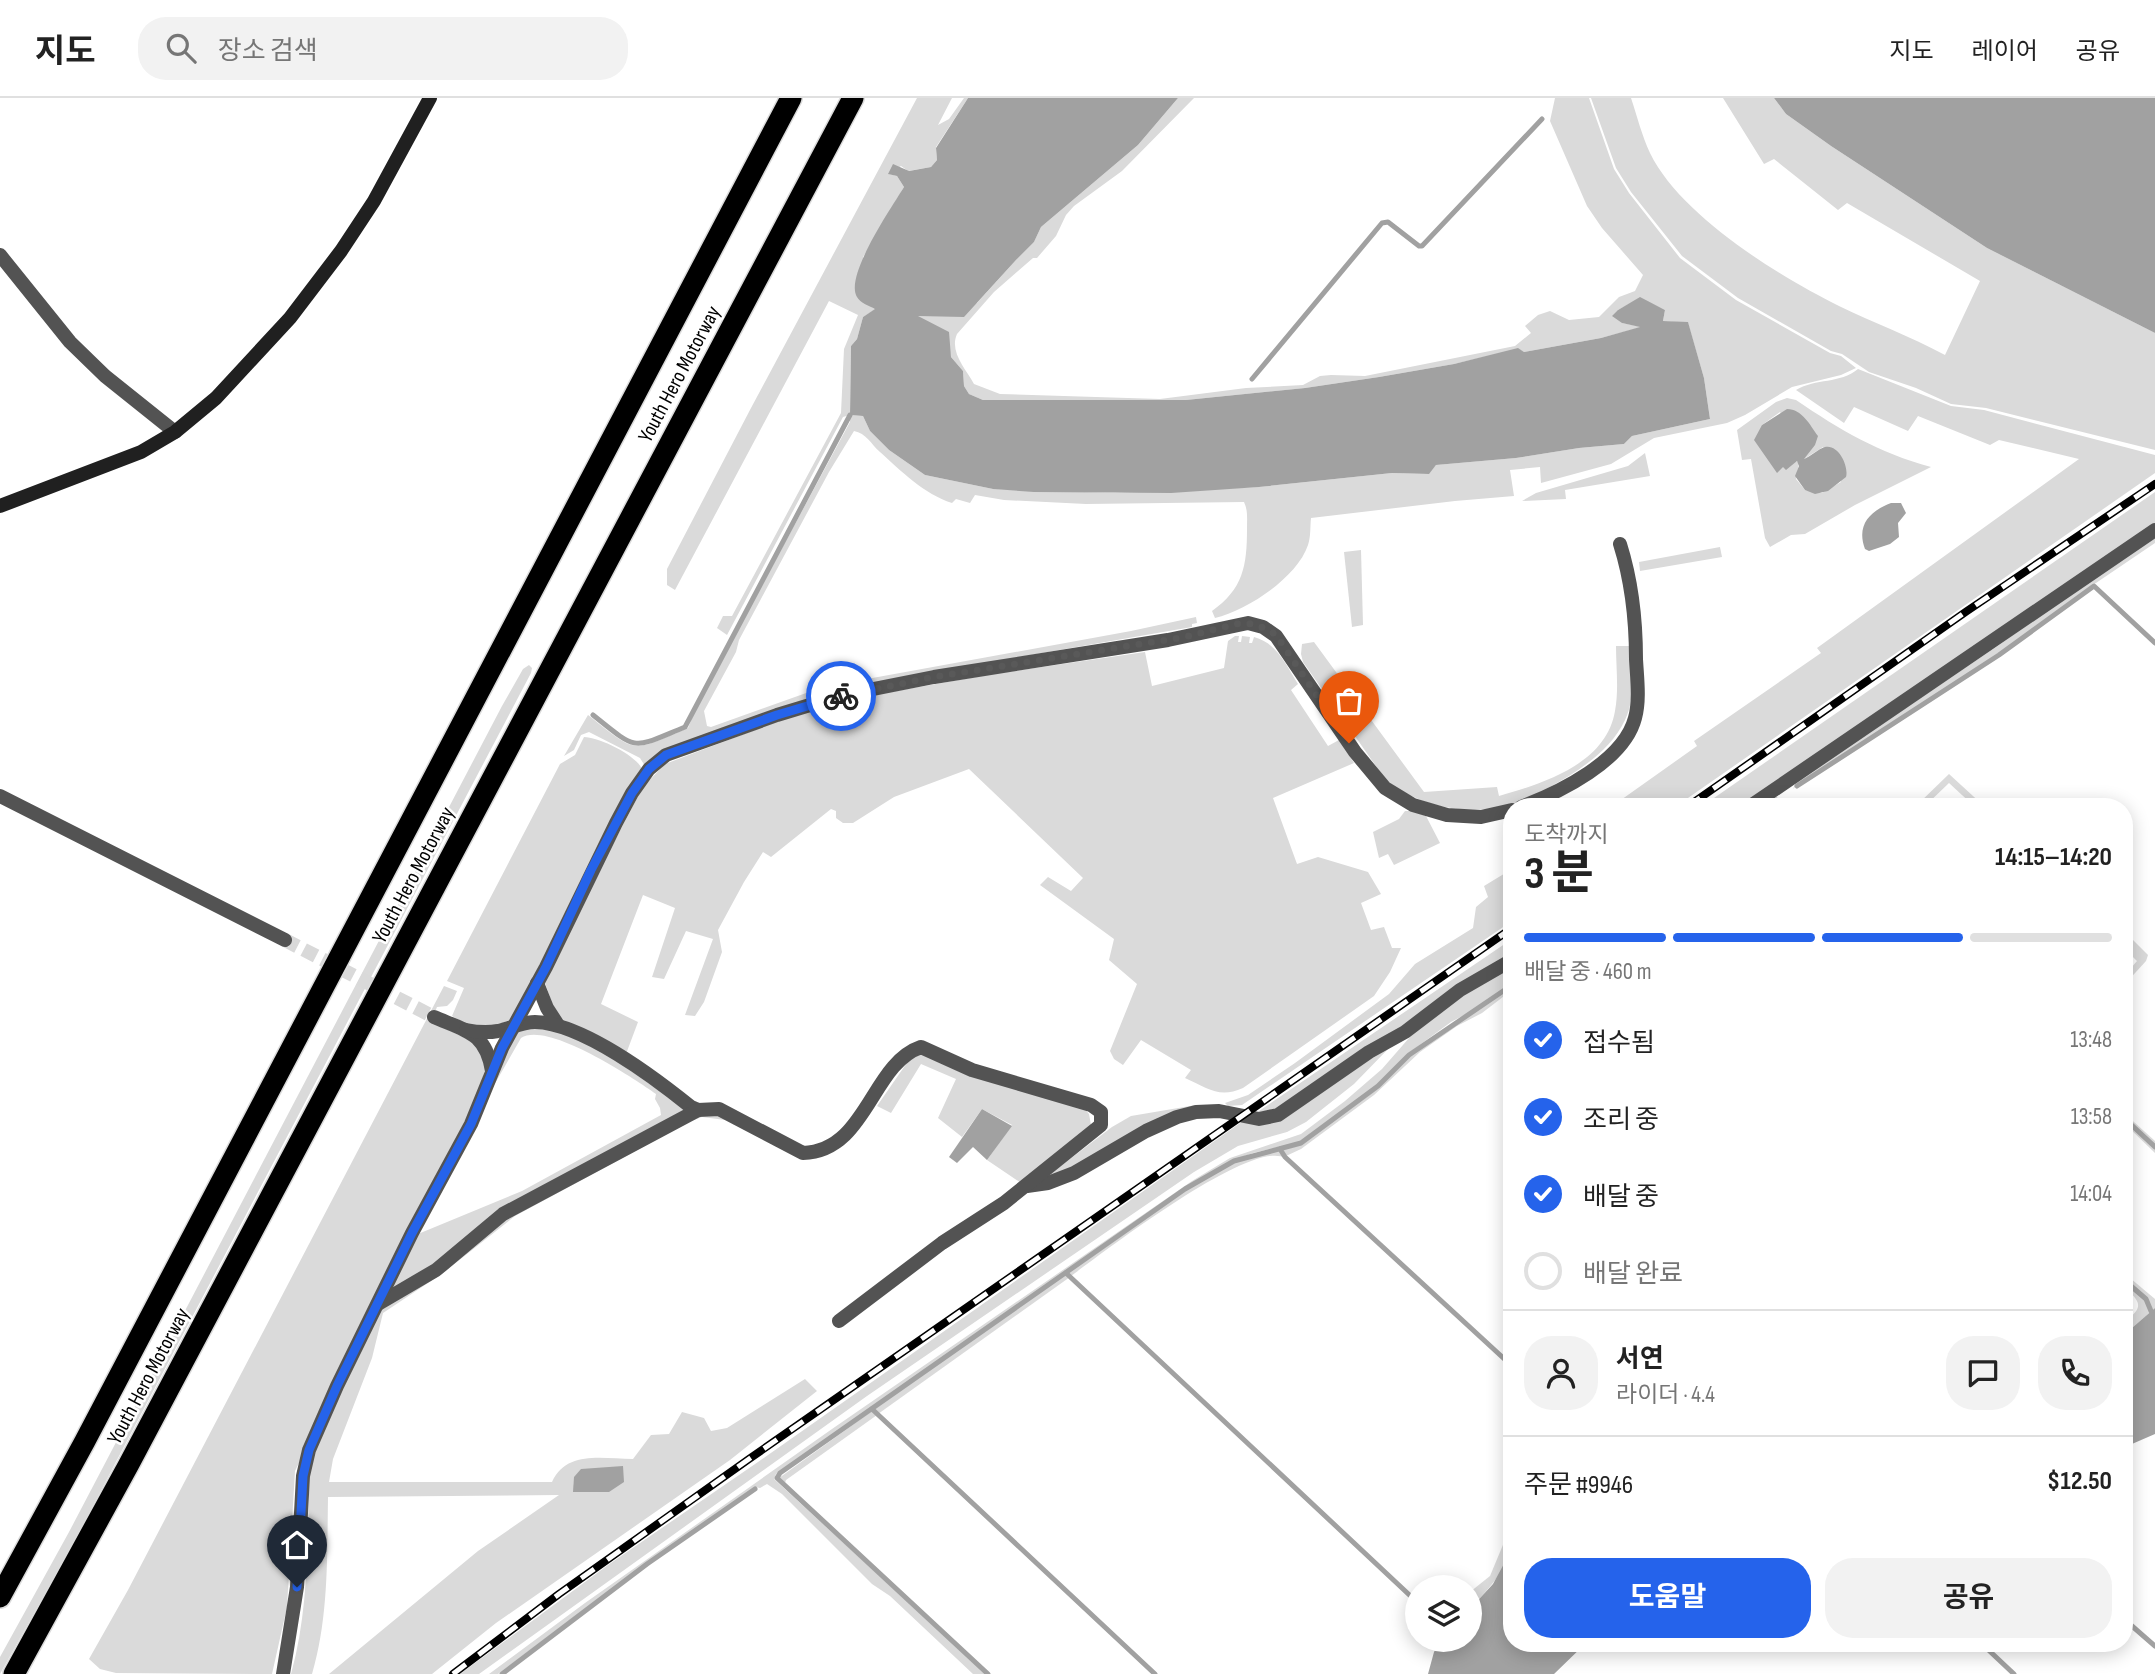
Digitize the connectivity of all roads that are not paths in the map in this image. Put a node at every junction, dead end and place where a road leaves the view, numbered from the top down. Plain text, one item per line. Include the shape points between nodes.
1 (430, 98) edge
2 (790, 98) edge
3 (853, 98) edge
4 (0, 255) edge
5 (175, 432) junction
6 (0, 506) edge
7 (2155, 530) edge
8 (1620, 544) dead end
9 (0, 796) edge
10 (1540, 798) edge
11 (1762, 798) edge
12 (1503, 812) edge
13 (285, 940) tunnel mouth
14 (1503, 965) edge
15 (537, 983) junction
16 (434, 1017) tunnel mouth
17 (558, 1025) junction
18 (513, 1026) junction
19 (466, 1030) junction
20 (492, 1071) junction
21 (698, 1110) junction
22 (1026, 1186) junction
23 (378, 1304) junction
24 (839, 1321) dead end
25 (0, 1597) edge
26 (14, 1674) edge
27 (283, 1674) edge

1 - 5 street via 362,220 316,285 216,398
2 - 25 highway, Youth Hero Motorway
3 - 26 highway, Youth Hero Motorway
4 - 5 street via 70,342
5 - 6 street via 118,462
7 - 11 street
8 - 10 street via 1635,609 1637,700 1632,727 1621,745 1598,765
9 - 13 street
12 - 15 street via 1482,817 1447,815 1413,805 1385,788 1355,752 1276,635 1254,624 934,677 822,701 658,761 621,813
14 - 22 street via 1278,1115 1259,1119 1219,1111 1177,1117 1074,1173
15 - 17 street
15 - 18 street
16 - 19 street
17 - 18 street
17 - 21 street via 617,1055
18 - 19 street via 489,1032
18 - 20 street
19 - 20 street via 486,1047
20 - 23 street via 471,1124
21 - 22 street via 719,1109 803,1153 818,1152 835,1145 848,1132 899,1062 920,1046 972,1070 1091,1105 1101,1112 1101,1125
21 - 23 street via 503,1214 436,1270
22 - 24 street
23 - 27 street via 309,1450 303,1476 297,1587

